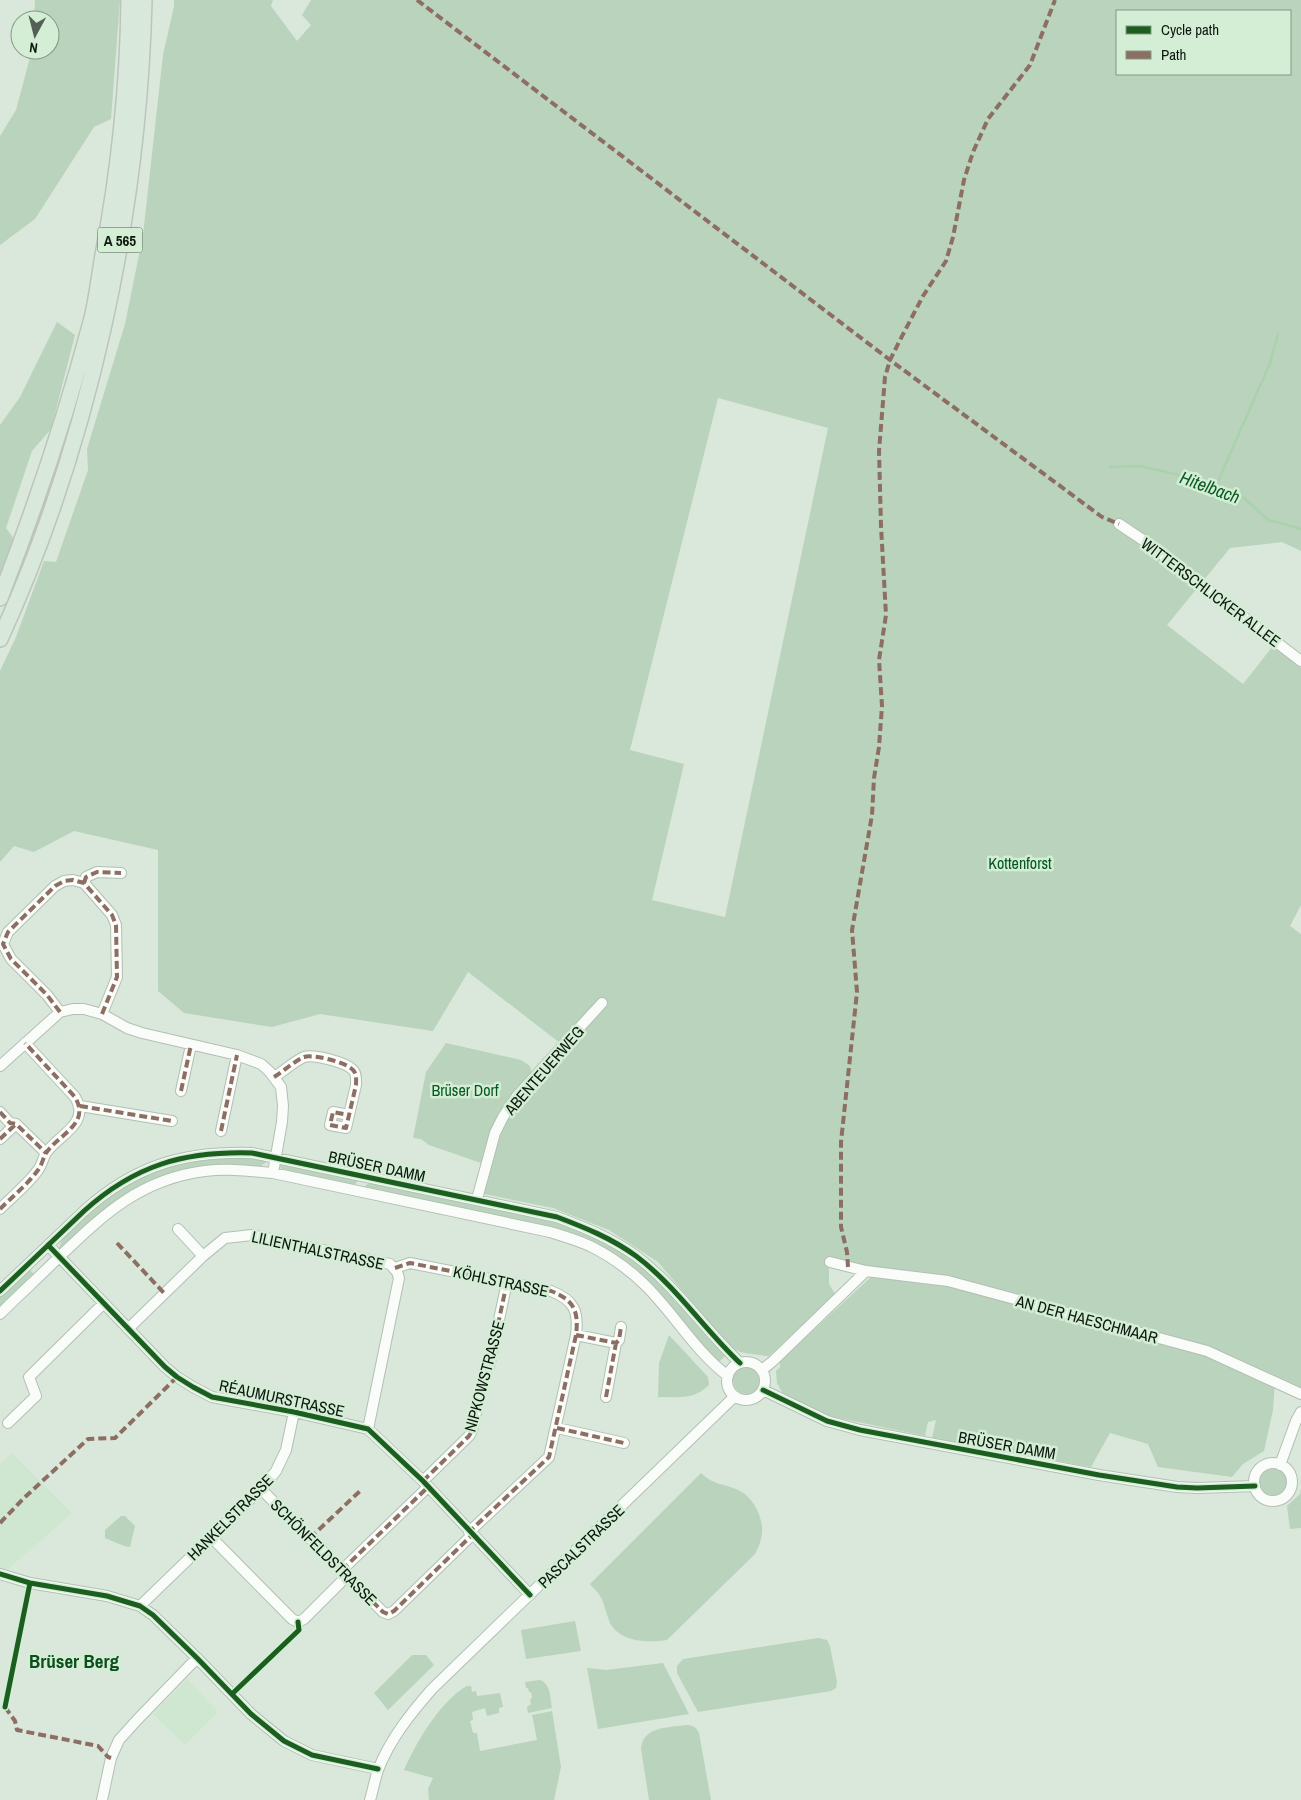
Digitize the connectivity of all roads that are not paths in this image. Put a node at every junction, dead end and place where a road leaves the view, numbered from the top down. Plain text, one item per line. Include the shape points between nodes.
1 (129, 0) edge
2 (144, 0) edge
3 (1119, 524) dead end
4 (0, 598) edge
5 (0, 639) edge
6 (1301, 661) edge
7 (121, 873) dead end
8 (84, 883) junction
9 (1, 945) edge
10 (602, 1002) dead end
11 (60, 1012) junction
12 (102, 1014) junction
13 (25, 1042) junction
14 (191, 1045) junction
15 (237, 1055) junction
16 (0, 1066) edge
17 (274, 1077) junction
18 (181, 1091) dead end
19 (80, 1106) junction
20 (0, 1112) edge
21 (349, 1114) dead end
22 (172, 1122) dead end
23 (16, 1124) junction
24 (221, 1131) dead end
25 (0, 1139) edge
26 (46, 1153) junction
27 (276, 1157) junction
28 (273, 1173) junction
29 (476, 1199) junction
30 (0, 1209) edge
31 (178, 1229) dead end
32 (48, 1245) junction
33 (203, 1256) junction
34 (59, 1257) junction
35 (830, 1262) dead end
36 (394, 1268) junction
37 (866, 1271) junction
38 (507, 1282) junction
39 (0, 1291) edge
40 (104, 1302) junction
41 (0, 1314) edge
42 (621, 1327) dead end
43 (128, 1330) junction
44 (576, 1335) junction
45 (616, 1343) junction
46 (740, 1363) junction
47 (762, 1370) junction
48 (728, 1376) junction
49 (763, 1390) junction
50 (1301, 1394) edge
51 (606, 1396) dead end
52 (735, 1396) junction
53 (294, 1412) junction
54 (1301, 1412) edge
55 (8, 1423) dead end
56 (557, 1428) junction
57 (368, 1429) junction
58 (624, 1443) dead end
59 (1280, 1465) junction
60 (425, 1484) junction
61 (1255, 1486) junction
62 (261, 1489) junction
63 (470, 1534) junction
64 (211, 1537) junction
65 (344, 1573) junction
66 (0, 1574) edge
67 (530, 1596) junction
68 (140, 1606) junction
69 (197, 1658) junction
70 (378, 1769) junction
71 (102, 1800) edge
72 (370, 1800) edge

1 - 4 highway, A 565 via 124,120 111,216 91,320 29,525
2 - 5 highway, A 565 via 136,122 124,218 105,321 63,475
3 - 6 street, WITTERSCHLICKER ALLEE
7 - 8 street via 97,872 86,877
8 - 9 street via 73,880 55,886 8,932
8 - 12 street via 112,915 116,925 117,977
9 - 11 street
10 - 29 street, ABENTEUERWEG via 517,1096 503,1117 495,1133
11 - 12 street via 84,1009
11 - 13 street
12 - 14 street via 127,1028
13 - 16 street
13 - 19 street
14 - 15 street
14 - 18 street
15 - 17 street via 261,1064
15 - 24 street
17 - 21 street via 305,1056 348,1066 356,1079
17 - 27 street via 281,1087 283,1106
19 - 22 street
19 - 26 street via 77,1122
20 - 23 street
23 - 25 street
23 - 26 street
26 - 30 street via 38,1172
27 - 28 street
27 - 29 street, BRÜSER DAMM
27 - 32 street, BRÜSER DAMM via 252,1153 206,1153 158,1165 98,1198
28 - 34 street, BRÜSER DAMM via 206,1170 161,1182 109,1210
28 - 48 street, BRÜSER DAMM via 550,1232 589,1246 625,1268 646,1286 696,1347
29 - 46 street, BRÜSER DAMM via 558,1217 597,1232 636,1256
31 - 33 street
32 - 34 street, RÉAUMURSTRASSE
32 - 39 street, BRÜSER DAMM
33 - 36 street, LILIENTHALSTRASSE via 225,1238 252,1235 385,1262
33 - 43 street, LILIENTHALSTRASSE
34 - 40 street, RÉAUMURSTRASSE
34 - 41 street, BRÜSER DAMM
35 - 37 street, AN DER HAESCHMAAR
36 - 38 street, KÖHLSTRASSE via 410,1263
36 - 57 street, LILIENTHALSTRASSE via 399,1278
37 - 47 street
37 - 50 street, AN DER HAESCHMAAR via 948,1281 1207,1351
38 - 44 street, KÖHLSTRASSE via 564,1295 578,1316
38 - 60 street, NIPKOWSTRASSE via 472,1432
40 - 43 street, RÉAUMURSTRASSE
40 - 55 street via 29,1377 36,1396
42 - 45 street
43 - 53 street, RÉAUMURSTRASSE via 165,1367 192,1387 229,1401
44 - 45 street
44 - 56 street, KÖHLSTRASSE
45 - 51 street
46 - 47 street, BRÜSER DAMM via 752,1363
46 - 48 street
47 - 49 street
48 - 52 street, BRÜSER DAMM via 729,1387
49 - 52 street via 747,1400
49 - 61 street, BRÜSER DAMM via 827,1421 860,1430 1177,1487
52 - 67 street, PASCALSTRASSE
53 - 57 street, RÉAUMURSTRASSE
53 - 62 street, HANKELSTRASSE via 286,1450 276,1471
54 - 59 street
56 - 58 street
56 - 63 street, KÖHLSTRASSE via 549,1457
57 - 60 street
59 - 61 street via 1274,1463 1261,1468
59 - 61 street via 1291,1476 1291,1487 1285,1496 1274,1501 1266,1499
60 - 63 street
60 - 65 street
62 - 64 street, HANKELSTRASSE
62 - 65 street, SCHÖNFELDSTRASSE
63 - 65 street, SCHÖNFELDSTRASSE via 388,1614
63 - 67 street
64 - 65 street via 298,1622
64 - 68 street, HANKELSTRASSE
66 - 68 street
67 - 70 street, PASCALSTRASSE via 432,1689 412,1712
68 - 69 street
69 - 70 street via 251,1714 284,1740 312,1755
69 - 71 street via 120,1740 111,1758
70 - 72 street, PASCALSTRASSE

